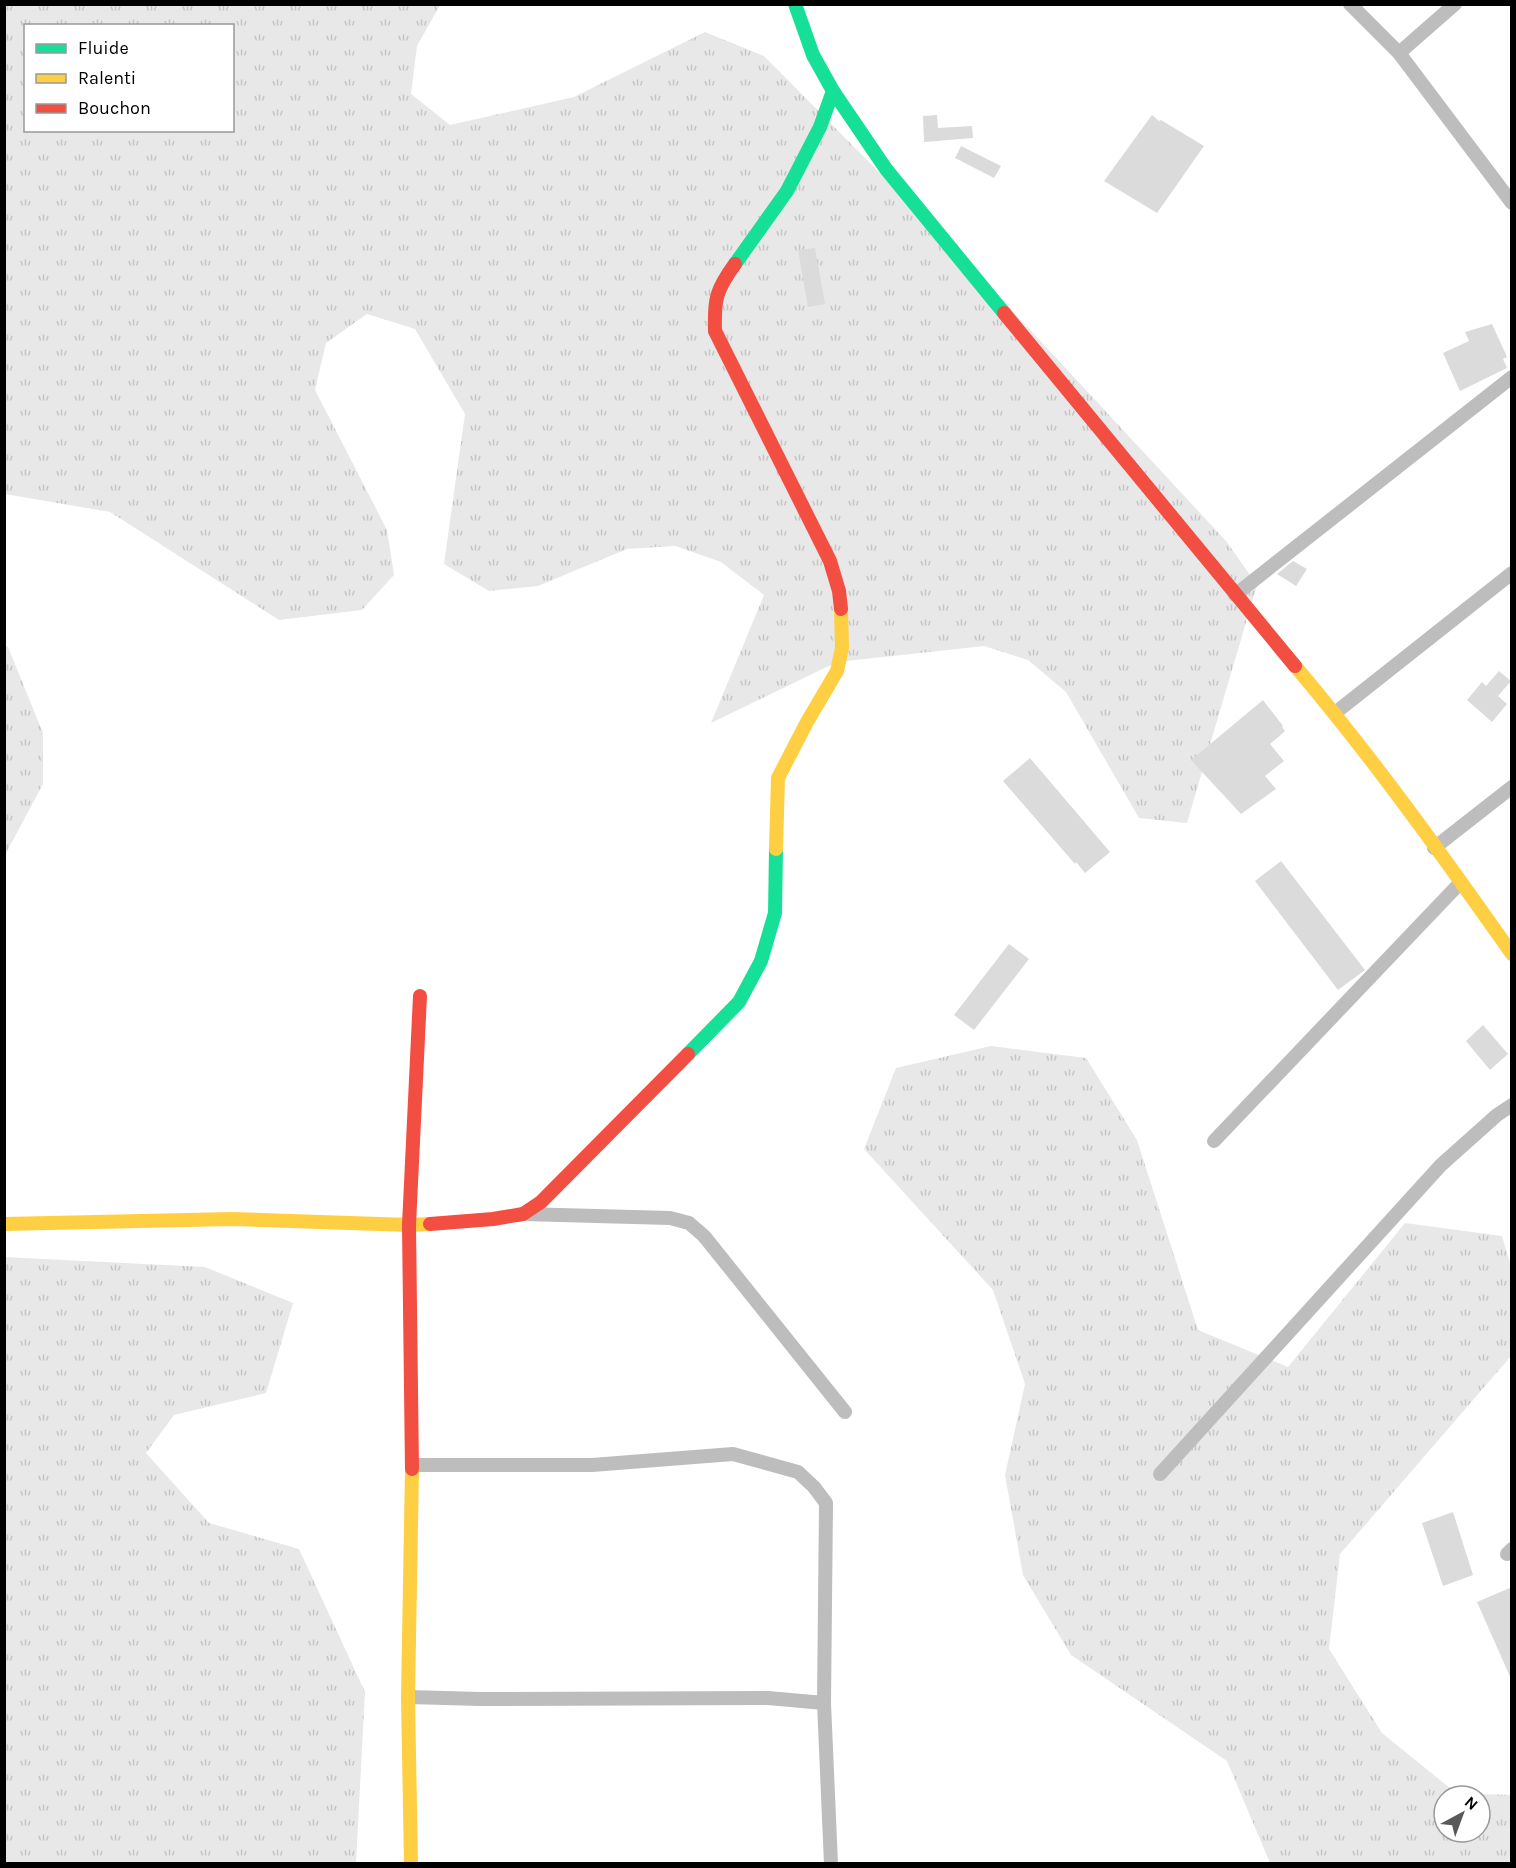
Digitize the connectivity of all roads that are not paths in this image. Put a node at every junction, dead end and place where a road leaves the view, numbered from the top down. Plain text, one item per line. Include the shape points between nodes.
1 (795, 4) edge
2 (1350, 4) edge
3 (1455, 4) edge
4 (1399, 53) junction
5 (833, 91) junction
6 (1512, 203) edge
7 (1512, 378) edge
8 (1512, 573) edge
9 (1235, 595) junction
10 (1335, 713) junction
11 (1512, 787) edge
12 (1434, 848) junction
13 (1461, 882) junction
14 (1512, 954) edge
15 (420, 996) dead end
16 (1512, 1105) edge
17 (1214, 1141) dead end
18 (523, 1214) junction
19 (4, 1224) edge
20 (409, 1225) junction
21 (846, 1412) dead end
22 (412, 1465) junction
23 (1160, 1474) dead end
24 (408, 1697) junction
25 (824, 1703) junction
26 (411, 1863) edge
27 (831, 1863) edge

1 - 5 street via 813,56
2 - 4 street
3 - 4 street
4 - 6 street
5 - 9 street via 886,169
5 - 18 street via 793,182 722,282 714,304 715,331 830,561 843,622 837,671 778,778 775,913 761,961 739,1002 541,1202
7 - 9 street
8 - 10 street
9 - 10 street
10 - 12 street
11 - 12 street
12 - 13 street
13 - 14 street
13 - 17 street
15 - 20 street
16 - 23 street via 1441,1165
18 - 20 street
18 - 21 street via 670,1218 689,1223 704,1236
19 - 20 street via 232,1219
20 - 22 street
22 - 24 street
22 - 25 street via 591,1465 733,1454 798,1472 826,1503
24 - 25 street via 768,1698
24 - 26 street
25 - 27 street

